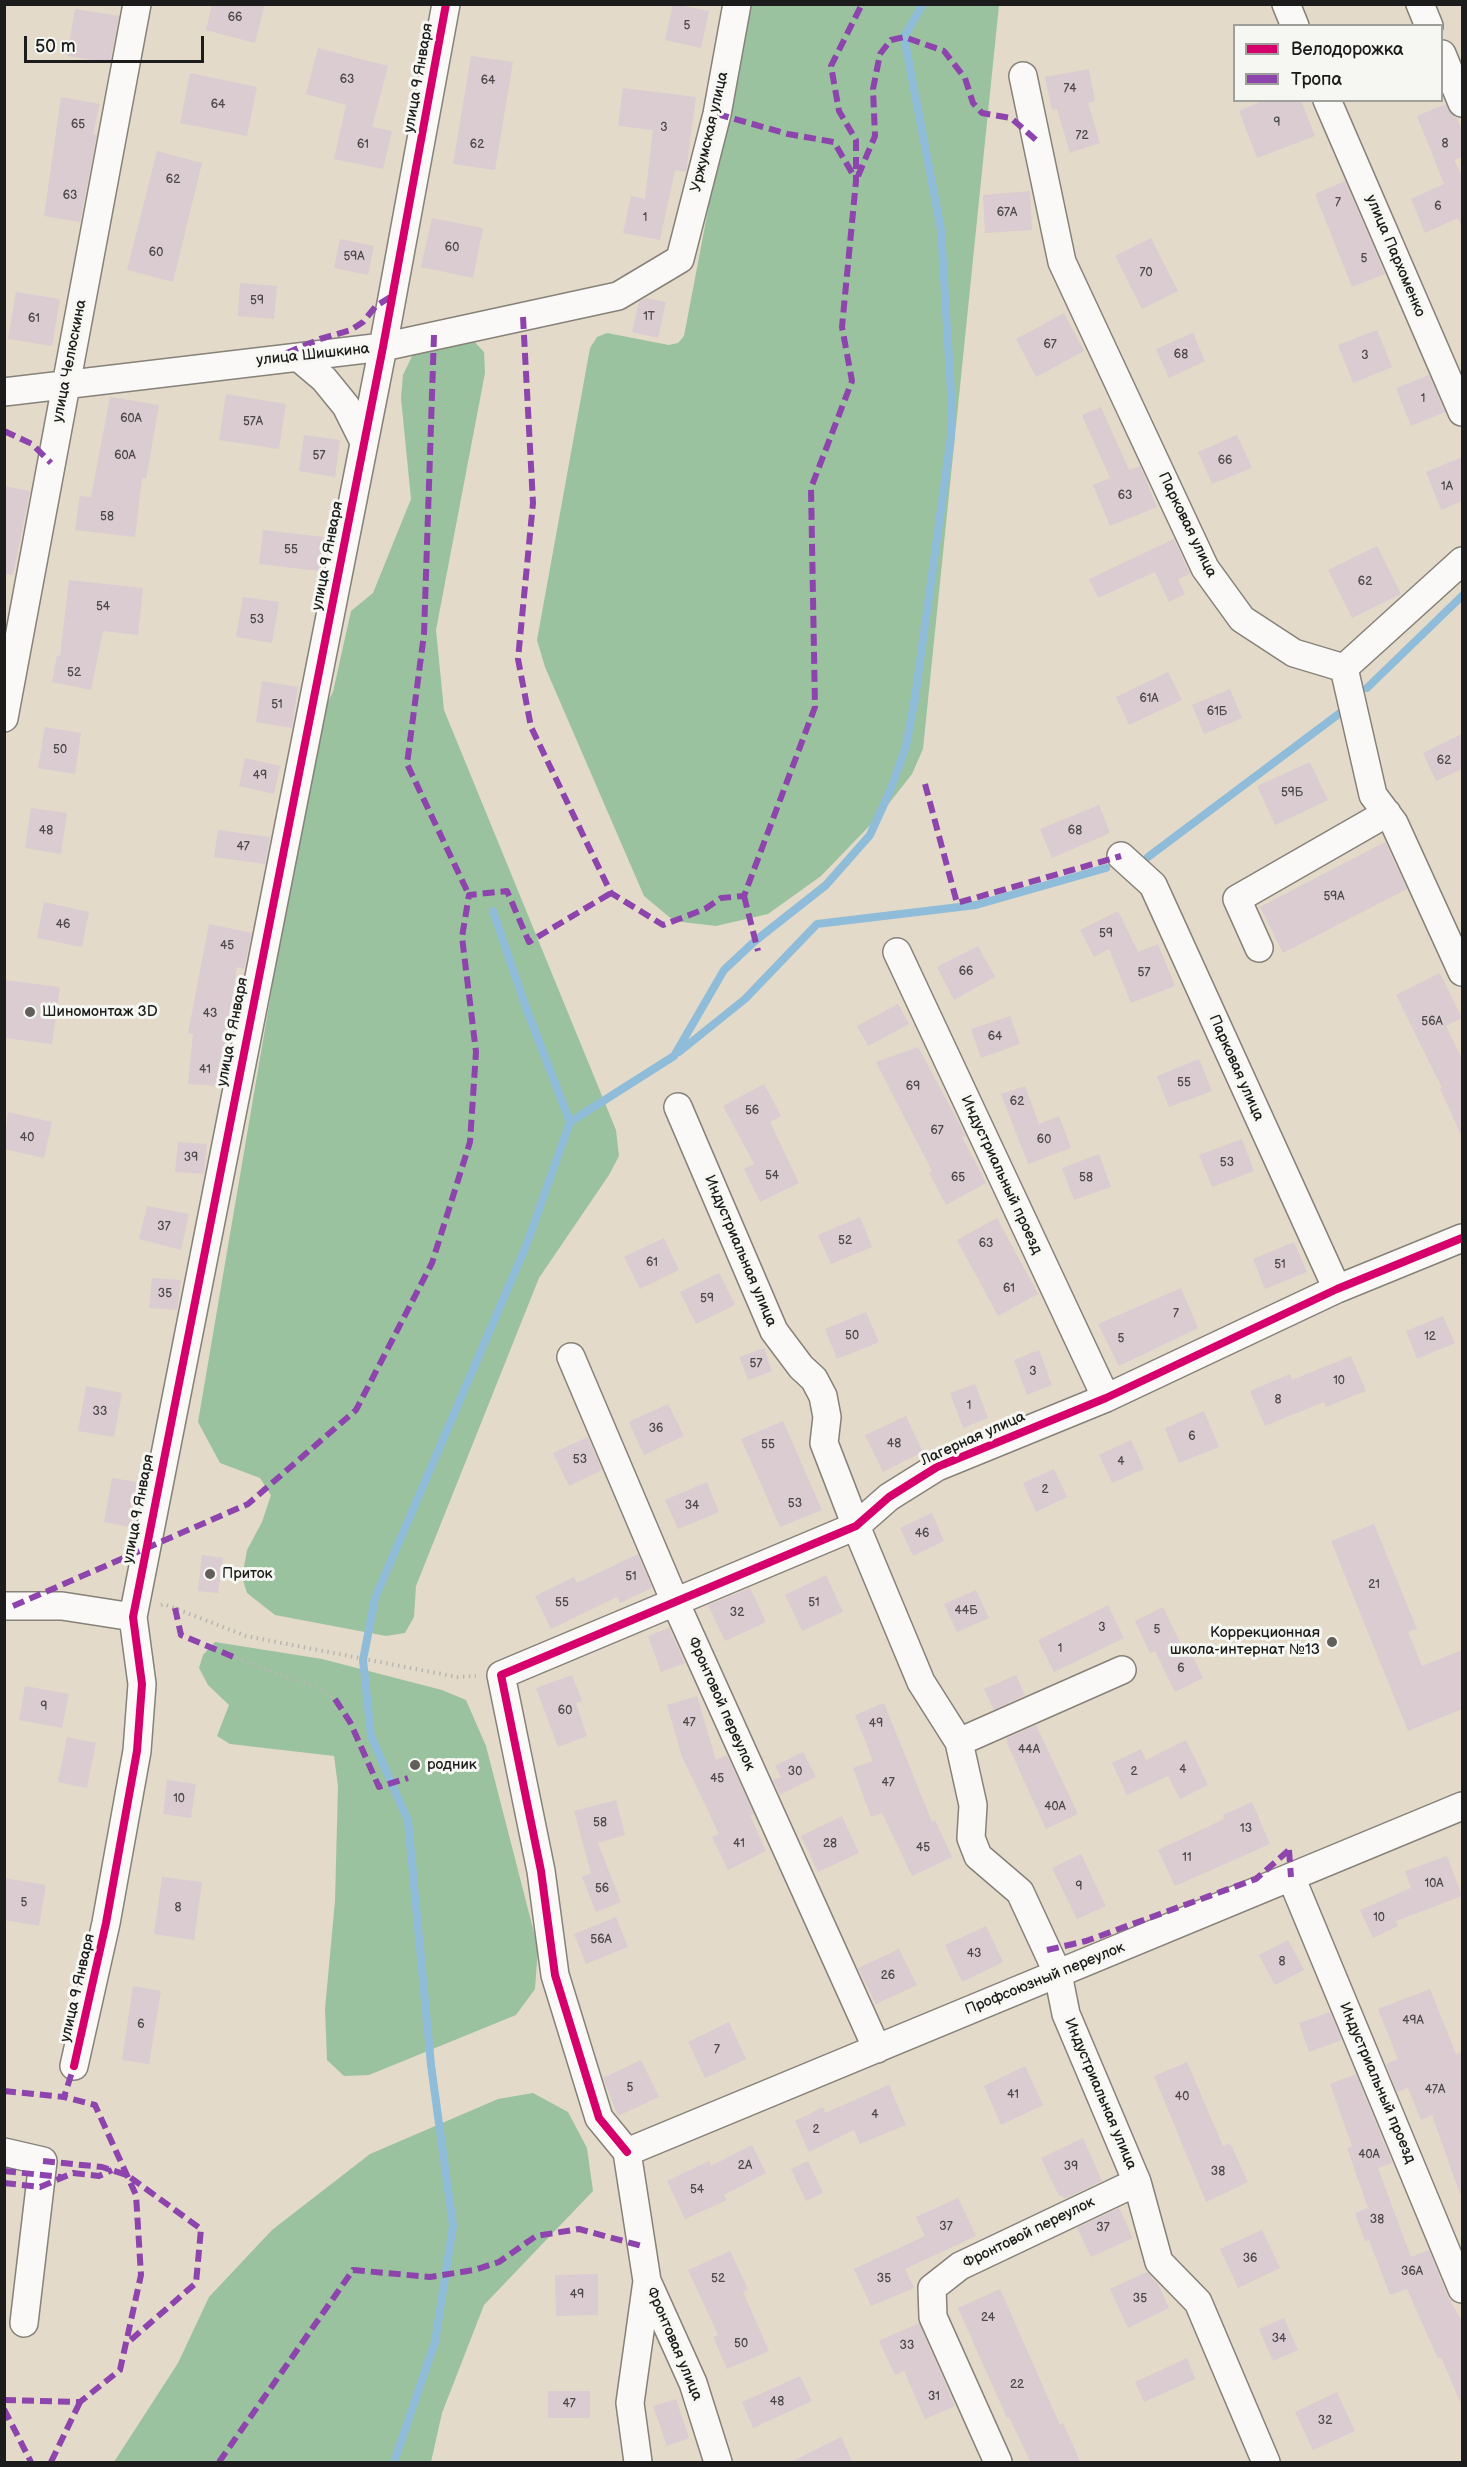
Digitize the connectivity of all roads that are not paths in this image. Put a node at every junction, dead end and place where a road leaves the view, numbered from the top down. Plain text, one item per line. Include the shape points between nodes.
1 (137, 4) edge
2 (446, 4) edge
3 (737, 4) edge
4 (1286, 4) edge
5 (1420, 4) edge
6 (1294, 24) edge
7 (1428, 24) edge
8 (1443, 56) edge
9 (1023, 76) dead end
10 (1328, 102) edge
11 (1462, 103) edge
12 (680, 260) joint
13 (383, 347) junction
14 (297, 357) junction
15 (66, 383) junction
16 (4, 392) edge
17 (1462, 412) edge
18 (364, 442) junction
19 (1462, 561) edge
20 (1344, 668) junction
21 (4, 718) edge
22 (1387, 813) junction
23 (1121, 856) dead end
24 (1259, 948) dead end
25 (897, 952) dead end
26 (1462, 972) edge
27 (678, 1107) dead end
28 (1460, 1245) edge
29 (1337, 1289) junction
30 (571, 1357) dead end
31 (1106, 1398) junction
32 (856, 1527) junction
33 (676, 1604) junction
34 (4, 1606) edge
35 (133, 1617) junction
36 (1122, 1670) dead end
37 (959, 1742) junction
38 (1462, 1806) edge
39 (1291, 1877) junction
40 (1058, 1974) junction
41 (877, 2049) junction
42 (74, 2066) dead end
43 (4, 2152) edge
44 (627, 2152) junction
45 (1137, 2182) junction
46 (647, 2281) junction
47 (1462, 2289) edge
48 (24, 2323) dead end
49 (638, 2463) edge
50 (718, 2463) edge
51 (998, 2463) edge
52 (1266, 2463) edge

1 - 15 street, улица Челюскина
2 - 13 street, улица 9 Января
3 - 12 street, Уржумская улица via 717,114
4 - 6 street
5 - 7 street
8 - 11 street
9 - 20 street, Парковая улица via 1062,262 1205,568 1242,619 1294,653
10 - 17 street, улица Пархоменко
12 - 13 street, улица Шишкина via 618,296
13 - 14 street, улица Шишкина
13 - 18 street, улица 9 Января
14 - 15 street, улица Шишкина
14 - 18 street via 324,379 346,406
15 - 16 street, улица Шишкина
15 - 21 street, улица Челюскина
18 - 35 street, улица 9 Января
19 - 20 street
20 - 22 street via 1373,795
22 - 24 street via 1237,898
22 - 26 street
23 - 29 street, Парковая улица via 1153,885
25 - 31 street, Индустриальный проезд
27 - 32 street, Индустриальная улица via 774,1330 823,1396 827,1418 824,1443
28 - 29 street, Лагерная улица
29 - 31 street, Лагерная улица
30 - 33 street, Фронтовой переулок
31 - 32 street, Лагерная улица via 937,1467 889,1497
32 - 33 street, Лагерная улица
32 - 37 street, Индустриальная улица via 921,1682
33 - 41 street, Фронтовой переулок
33 - 44 street, Лагерная улица via 501,1675 541,1871 555,1975 599,2118
34 - 35 street via 62,1606
35 - 42 street, улица 9 Января via 142,1684 137,1751 106,1923
36 - 37 street
37 - 40 street, Индустриальная улица via 973,1804 971,1838 978,1856 1020,1892
38 - 39 street, Профсоюзный переулок
39 - 40 street, Профсоюзный переулок
39 - 47 street, Индустриальный проезд
40 - 41 street, Профсоюзный переулок
40 - 45 street, Индустриальная улица via 1066,2014
41 - 44 street, Профсоюзный переулок
43 - 48 street via 43,2161
44 - 46 street, Фронтовая улица
45 - 51 street, Фронтовой переулок via 960,2266 932,2288 933,2317
45 - 52 street, Индустриальная улица via 1159,2262 1198,2302
46 - 49 street via 630,2403
46 - 50 street, Фронтовая улица via 693,2383

